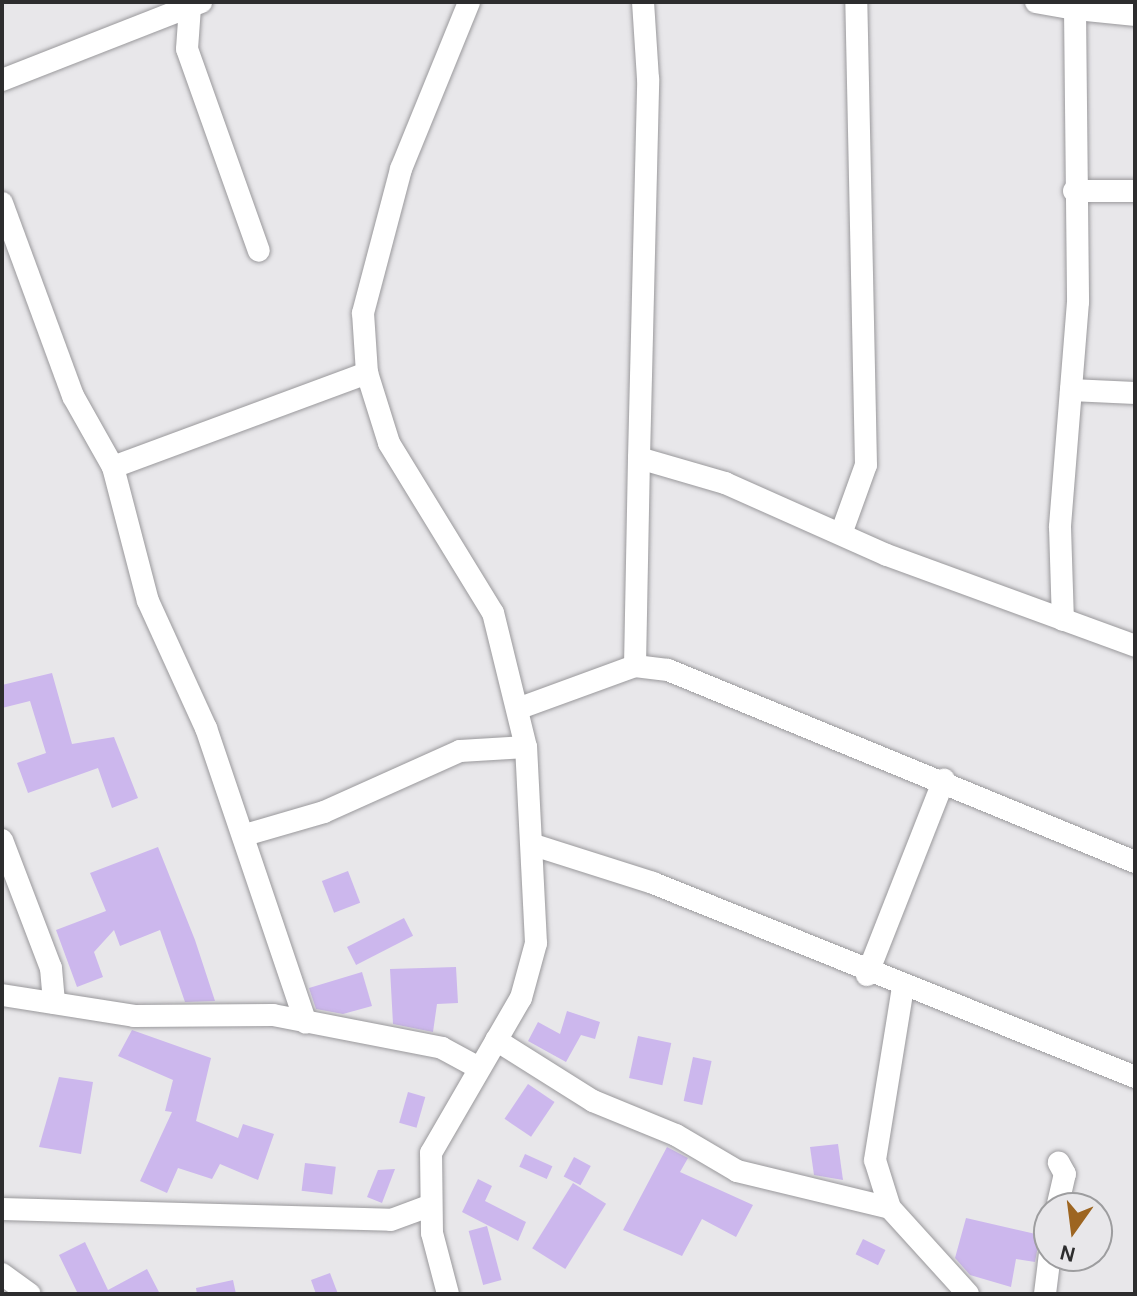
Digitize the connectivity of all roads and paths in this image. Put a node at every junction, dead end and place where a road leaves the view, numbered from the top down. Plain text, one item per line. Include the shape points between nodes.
1 (469, 2) edge
2 (643, 2) edge
3 (856, 2) edge
4 (1036, 2) edge
5 (196, 4) edge
6 (1075, 9) junction
7 (1135, 15) edge
8 (2, 80) edge
9 (1074, 191) junction
10 (1135, 191) edge
11 (2, 203) edge
12 (259, 251) dead end
13 (367, 373) junction
14 (1071, 390) junction
15 (1135, 393) edge
16 (639, 458) junction
17 (113, 467) junction
18 (841, 534) junction
19 (1063, 620) junction
20 (1135, 646) edge
21 (635, 666) junction
22 (520, 708) junction
23 (526, 747) junction
24 (944, 780) junction
25 (245, 835) junction
26 (2, 840) edge
27 (534, 845) junction
28 (1135, 862) edge
29 (867, 975) junction
30 (903, 988) junction
31 (2, 995) edge
32 (54, 1003) junction
33 (306, 1023) junction
34 (496, 1040) junction
35 (479, 1068) junction
36 (1135, 1077) edge
37 (1059, 1163) dead end
38 (1061, 1192) edge
39 (429, 1206) junction
40 (890, 1208) junction
41 (2, 1209) edge
42 (1048, 1272) edge
43 (2, 1274) edge
44 (30, 1294) edge
45 (448, 1294) edge
46 (968, 1294) edge
47 (1045, 1294) edge

1 - 13 street via 401,169 368,277
2 - 16 street via 648,79
3 - 18 street via 866,465
4 - 6 street
5 - 8 street
5 - 12 street via 187,49
6 - 7 street
6 - 9 street
9 - 10 street
9 - 14 street
11 - 17 street via 73,396
13 - 17 street
13 - 22 street via 395,458 493,613
14 - 15 street
14 - 19 street via 1060,527
16 - 18 street via 725,483
16 - 21 street
17 - 25 street via 148,601
18 - 19 street
19 - 20 street
21 - 22 street
21 - 24 street via 668,670
22 - 23 street
23 - 25 street via 460,751 324,812
23 - 27 street
24 - 28 street
24 - 29 street
25 - 33 street
26 - 32 street via 51,968
27 - 29 street via 653,883
27 - 34 street via 532,971
29 - 30 street
30 - 36 street
30 - 40 street via 875,1160
31 - 32 street
32 - 33 street via 134,1016 248,1013
33 - 35 street via 442,1048
34 - 35 street
34 - 40 street via 593,1101 676,1135 737,1171
35 - 39 street via 436,1136
37 - 38 street via 1065,1174
39 - 41 street via 391,1220
39 - 45 street
40 - 46 street
42 - 47 street
43 - 44 street

